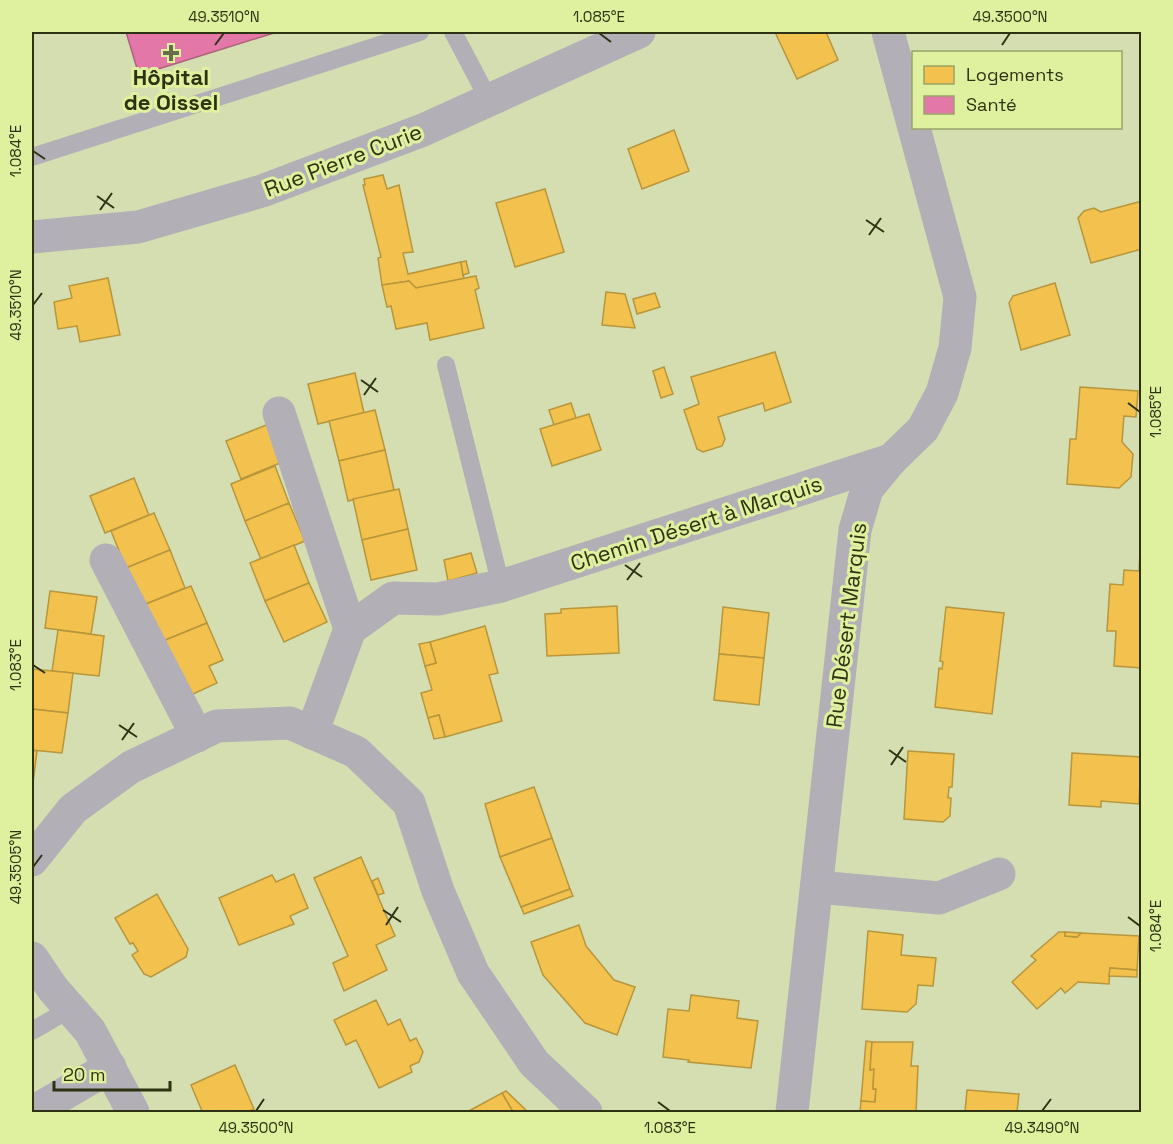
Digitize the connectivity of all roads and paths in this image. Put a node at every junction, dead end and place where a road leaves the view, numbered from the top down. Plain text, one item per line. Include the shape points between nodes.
1 (420, 32) edge
2 (453, 32) edge
3 (639, 32) edge
4 (888, 32) edge
5 (489, 100) junction
6 (912, 120) edge
7 (914, 129) edge
8 (32, 157) edge
9 (32, 237) edge
10 (446, 365) dead end
11 (279, 413) dead end
12 (891, 460) junction
13 (106, 560) dead end
14 (501, 586) junction
15 (350, 629) junction
16 (312, 733) junction
17 (197, 736) junction
18 (32, 860) edge
19 (999, 874) dead end
20 (817, 887) junction
21 (32, 958) edge
22 (70, 1009) junction
23 (32, 1031) edge
24 (110, 1067) junction
25 (33, 1113) edge
26 (133, 1113) edge
27 (586, 1113) edge
28 (792, 1113) edge

1 - 8 lane
2 - 5 lane
3 - 5 street, Rue Pierre Curie
4 - 6 street, Rue Désert Marquis
5 - 9 street, Rue Pierre Curie via 423,130 262,191 138,227
7 - 12 street, Rue Désert Marquis via 960,297 955,348 942,393 923,429
10 - 14 lane
11 - 15 street
12 - 14 street, Chemin Désert à Marquis
12 - 20 street, Rue Désert Marquis via 867,489 855,530
13 - 17 street
14 - 15 street, Chemin Désert à Marquis via 438,600 393,598
15 - 16 street
16 - 17 street via 290,723 217,726
16 - 27 street via 356,752 409,803 438,891 473,973 534,1063
17 - 18 street via 131,767 73,809
19 - 20 street via 939,898
20 - 28 street, Rue Désert Marquis
21 - 22 street
22 - 23 lane
22 - 24 street via 90,1031
24 - 25 street
24 - 26 street

